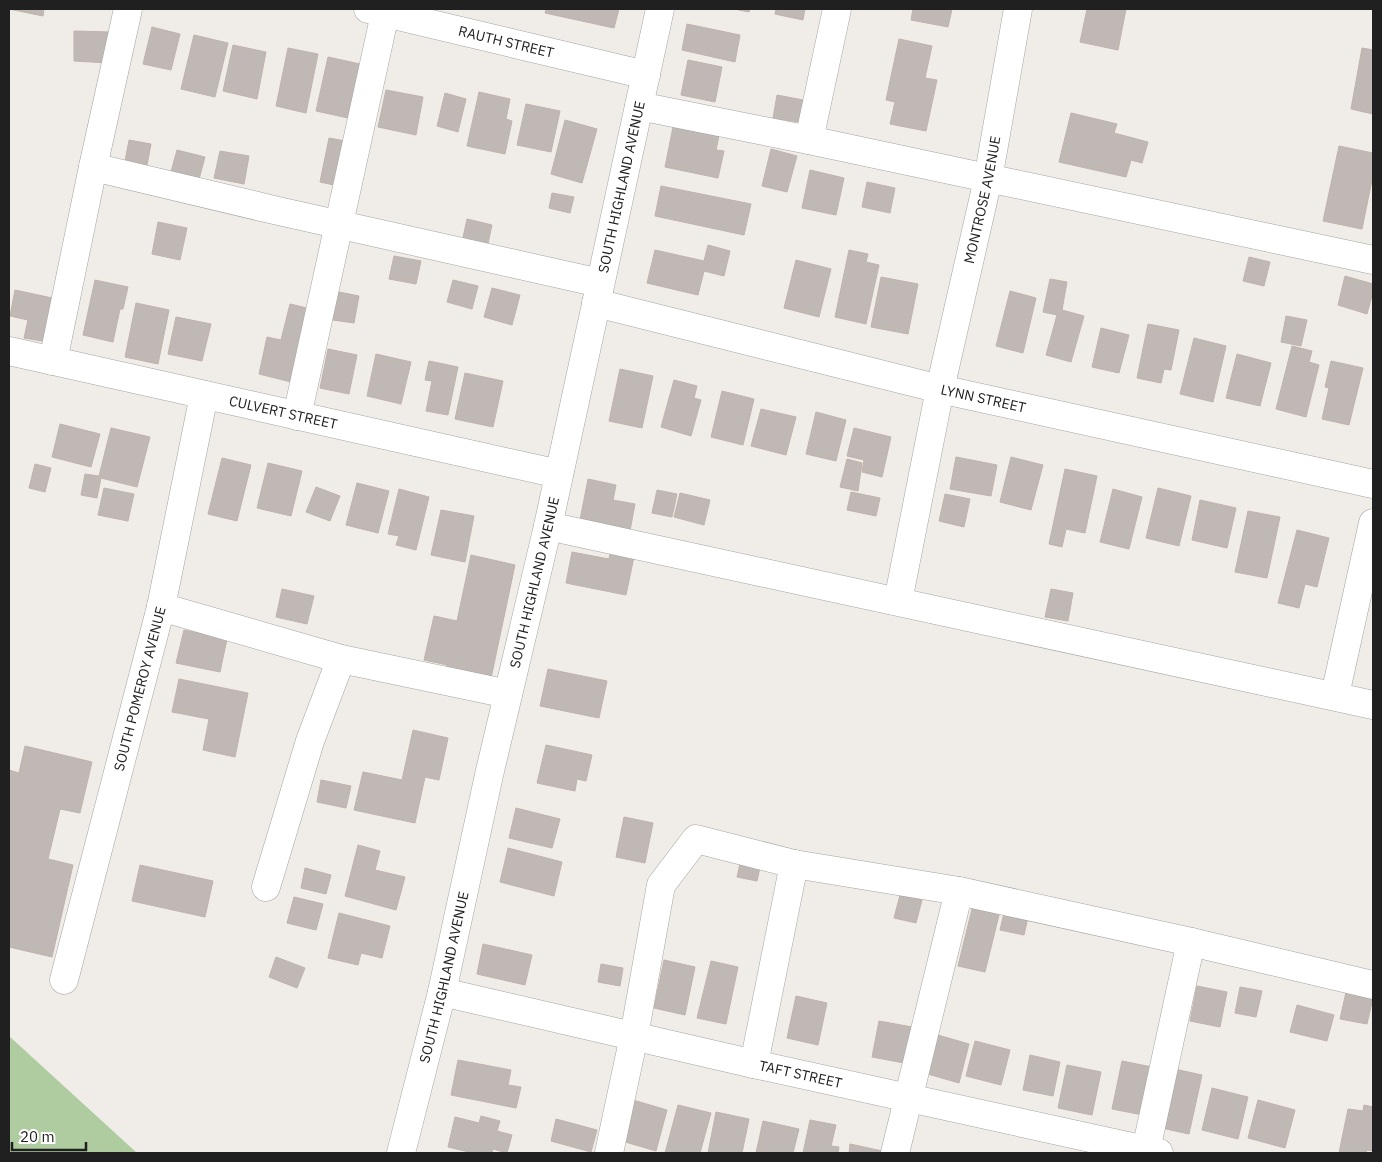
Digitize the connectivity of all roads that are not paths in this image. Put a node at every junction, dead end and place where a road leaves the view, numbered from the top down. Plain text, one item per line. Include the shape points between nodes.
1 (128, 9) edge
2 (660, 9) edge
3 (837, 9) edge
4 (1018, 9) edge
5 (380, 10) edge
6 (646, 75) junction
7 (639, 106) junction
8 (809, 140) junction
9 (93, 167) junction
10 (988, 179) junction
11 (338, 225) junction
12 (1373, 260) edge
13 (598, 293) junction
14 (9, 351) edge
15 (53, 361) junction
16 (940, 388) junction
17 (204, 395) junction
18 (297, 416) junction
19 (559, 474) junction
20 (1373, 484) edge
21 (1373, 523) edge
22 (548, 526) junction
23 (898, 601) junction
24 (161, 607) junction
25 (341, 659) junction
26 (508, 694) junction
27 (1335, 695) junction
28 (1373, 705) edge
29 (794, 864) junction
30 (266, 887) dead end
31 (959, 891) junction
32 (1191, 942) junction
33 (64, 980) dead end
34 (1373, 985) edge
35 (442, 992) junction
36 (634, 1036) junction
37 (754, 1064) junction
38 (909, 1098) junction
39 (1153, 1152) edge
40 (401, 1153) edge
41 (609, 1153) edge
42 (895, 1153) edge

1 - 9 street
2 - 6 street, SOUTH HIGHLAND AVENUE
3 - 8 street
4 - 10 street, MONTROSE AVENUE
5 - 6 street, RAUTH STREET
5 - 11 street
6 - 7 street, SOUTH HIGHLAND AVENUE
7 - 8 street
7 - 13 street, SOUTH HIGHLAND AVENUE
8 - 10 street
9 - 11 street, LYNN STREET
9 - 15 street
10 - 12 street
10 - 16 street, MONTROSE AVENUE
11 - 13 street, LYNN STREET
11 - 18 street
13 - 16 street, LYNN STREET
13 - 19 street, SOUTH HIGHLAND AVENUE
14 - 15 street, CULVERT STREET
15 - 17 street, CULVERT STREET
16 - 20 street, LYNN STREET
16 - 23 street, MONTROSE AVENUE
17 - 18 street, CULVERT STREET
17 - 24 street, SOUTH POMEROY AVENUE
18 - 19 street, CULVERT STREET
19 - 22 street, SOUTH HIGHLAND AVENUE
21 - 27 street
22 - 23 street
22 - 26 street, SOUTH HIGHLAND AVENUE
23 - 27 street
24 - 25 street
24 - 33 street, SOUTH POMEROY AVENUE via 141,646
25 - 26 street
25 - 30 street via 310,742
26 - 35 street, SOUTH HIGHLAND AVENUE
27 - 28 street
29 - 31 street
29 - 36 street via 696,839 661,886
29 - 37 street
31 - 32 street
31 - 38 street
32 - 34 street
32 - 39 street
35 - 36 street, TAFT STREET
35 - 40 street, SOUTH HIGHLAND AVENUE
36 - 37 street, TAFT STREET
36 - 41 street
37 - 38 street, TAFT STREET
38 - 39 street, TAFT STREET
38 - 42 street

